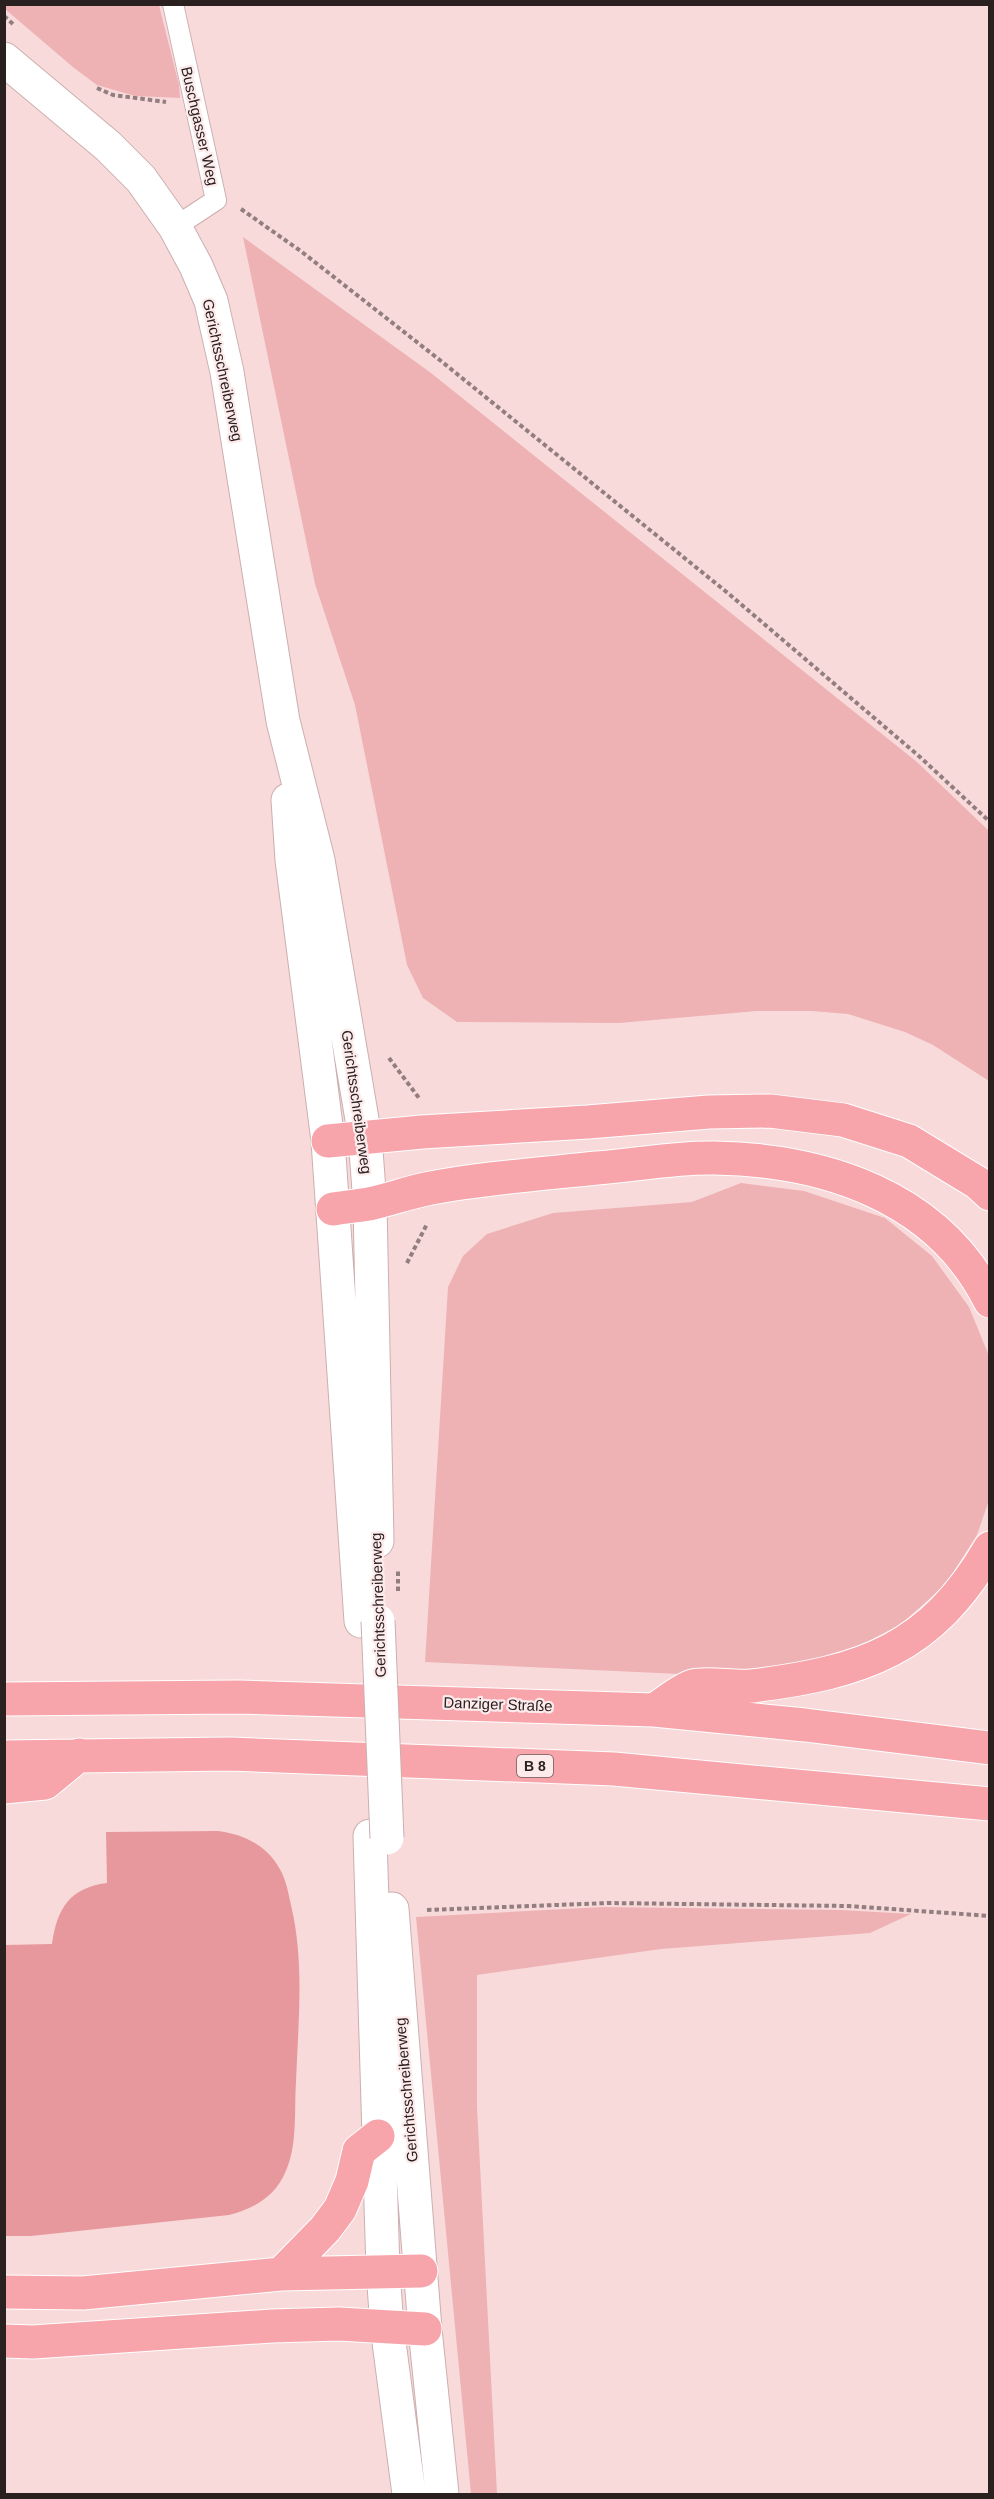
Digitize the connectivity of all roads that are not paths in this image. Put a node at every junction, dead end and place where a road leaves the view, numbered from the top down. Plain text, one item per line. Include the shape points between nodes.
1 (173, 4) edge
2 (4, 59) edge
3 (176, 227) junction
4 (283, 721) junction
5 (365, 1137) junction
6 (328, 1142) junction
7 (990, 1194) edge
8 (370, 1204) junction
9 (333, 1209) junction
10 (990, 1301) edge
11 (990, 1548) edge
12 (369, 1621) junction
13 (4, 1699) edge
14 (654, 1710) junction
15 (990, 1748) edge
16 (79, 1755) junction
17 (4, 1757) edge
18 (4, 1787) edge
19 (990, 1804) edge
20 (378, 1837) junction
21 (378, 2136) junction
22 (383, 2271) junction
23 (421, 2271) junction
24 (282, 2274) junction
25 (4, 2292) edge
26 (387, 2327) junction
27 (424, 2329) junction
28 (4, 2341) edge
29 (409, 2494) edge
30 (442, 2494) edge

1 - 3 lane, Buschgasser Weg via 216,200
2 - 3 main road, Gerichtsschreiberweg via 108,146 141,179
3 - 4 main road, Gerichtsschreiberweg via 211,301 224,360
4 - 5 main road, Gerichtsschreiberweg via 318,860
4 - 6 main road, Gerichtsschreiberweg via 292,860
5 - 6 highway
5 - 7 highway via 770,1111 843,1120 909,1141
5 - 8 main road, Gerichtsschreiberweg
6 - 9 main road, Gerichtsschreiberweg
8 - 9 highway
8 - 10 highway via 426,1189 549,1173 713,1158 778,1162 839,1176 885,1195 925,1220 960,1255
8 - 12 main road, Gerichtsschreiberweg
9 - 12 main road, Gerichtsschreiberweg
11 - 14 highway via 952,1604 893,1649 852,1667 807,1679 741,1687 692,1686
12 - 20 main road, Gerichtsschreiberweg
13 - 14 highway, Danziger Straße via 239,1697
14 - 15 highway, Danziger Straße
16 - 17 highway, B 8
16 - 18 highway via 45,1783
16 - 19 highway, B 8 via 230,1754 614,1769
20 - 21 main road, Gerichtsschreiberweg
20 - 23 main road, Gerichtsschreiberweg
21 - 22 main road, Gerichtsschreiberweg
21 - 24 highway via 359,2151 352,2181 335,2216
22 - 23 highway
22 - 24 highway
22 - 26 main road, Gerichtsschreiberweg
23 - 27 main road, Gerichtsschreiberweg
24 - 25 highway via 83,2293
26 - 27 highway
26 - 28 highway via 272,2326
26 - 29 main road, Gerichtsschreiberweg
27 - 30 main road, Gerichtsschreiberweg

